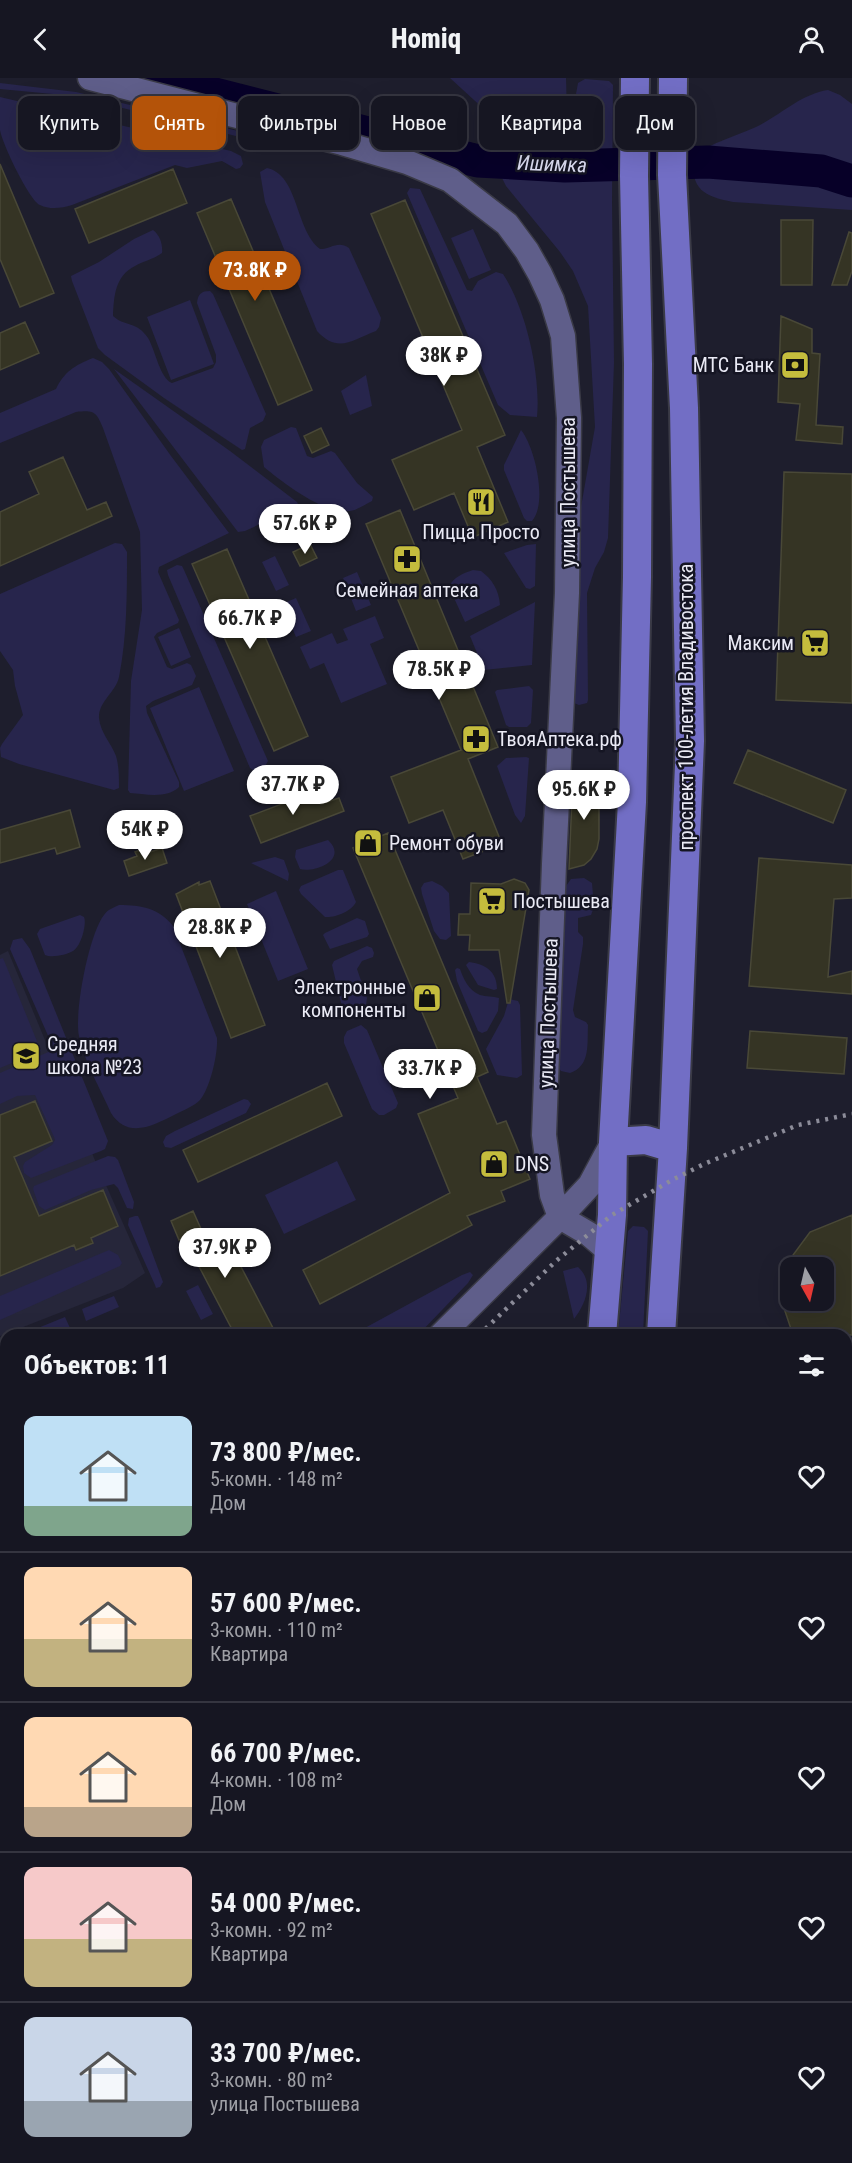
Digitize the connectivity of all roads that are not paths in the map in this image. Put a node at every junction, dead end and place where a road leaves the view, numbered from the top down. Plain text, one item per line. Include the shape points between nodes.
1 (635, 78) edge
2 (673, 78) edge
3 (96, 79) edge
4 (614, 1142) junction
5 (673, 1148) junction
6 (560, 1217) junction
7 (609, 1251) junction
8 (447, 1329) edge
9 (602, 1329) edge
10 (662, 1329) edge

1 - 4 highway via 636,600 632,801
2 - 5 highway, проспект 100-летия Владивостока via 672,175 684,408 690,741
3 - 6 main road, улица Постышева via 342,143 407,162 450,180 507,224 527,251 552,300 563,336 569,418 567,592 544,1135 552,1195
4 - 5 highway via 646,1140
4 - 6 main road via 590,1185
4 - 7 highway
5 - 10 highway, проспект 100-летия Владивостока
6 - 7 main road
6 - 8 main road
7 - 9 highway

